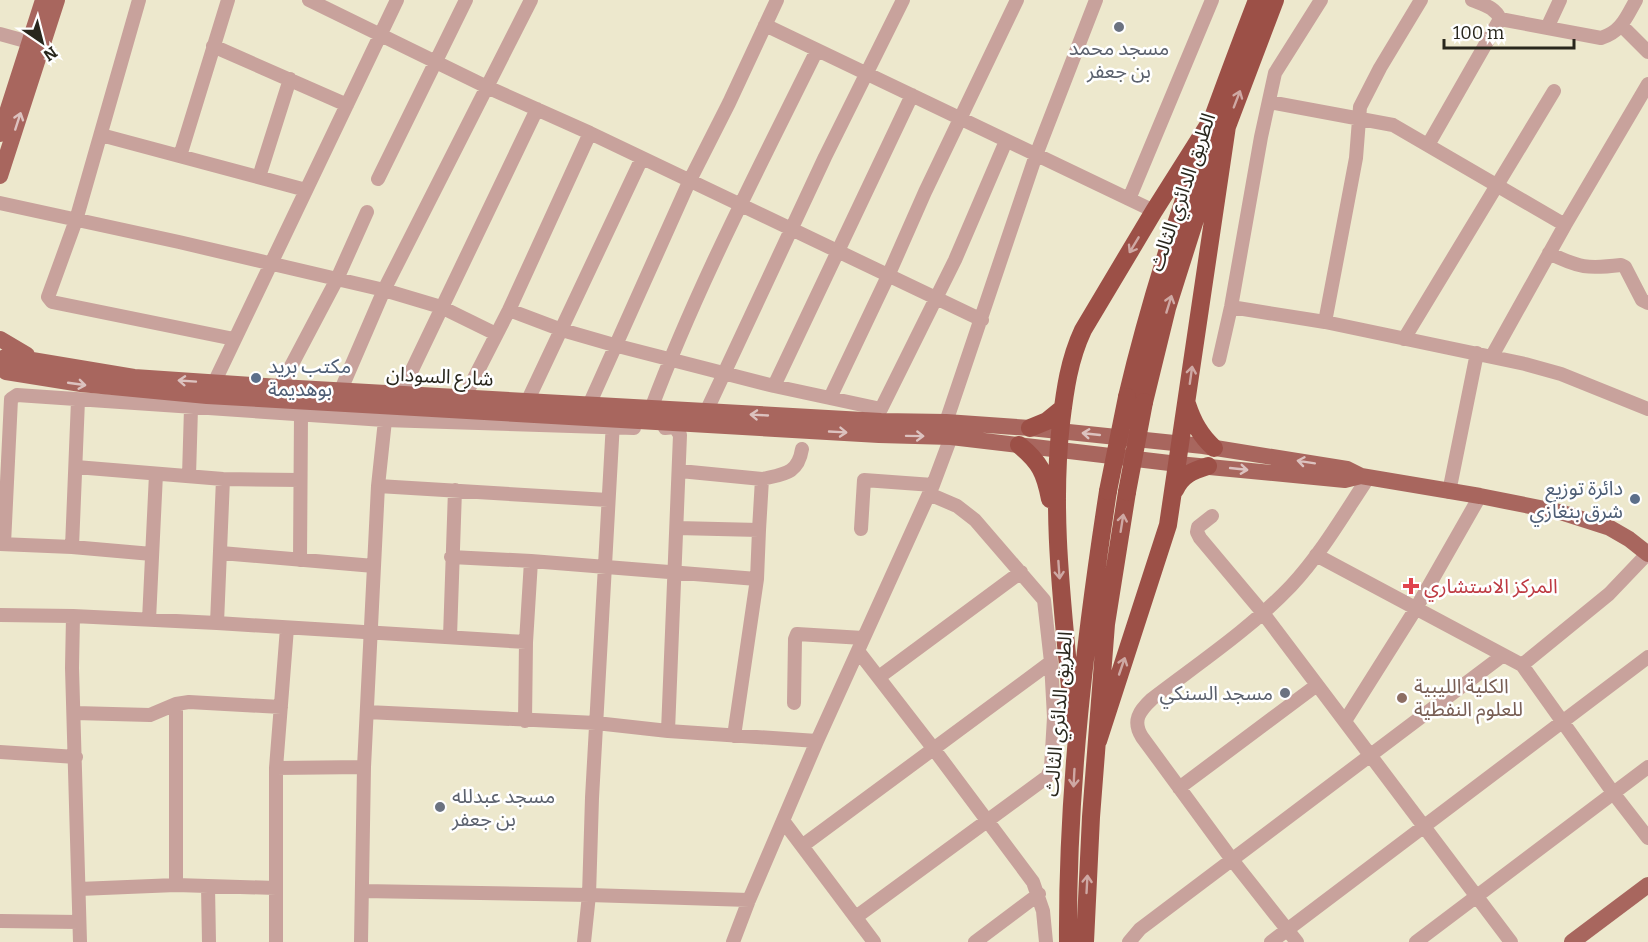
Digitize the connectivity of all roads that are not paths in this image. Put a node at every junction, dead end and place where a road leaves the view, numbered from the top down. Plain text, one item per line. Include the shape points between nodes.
1 (44, 0) edge
2 (57, 0) edge
3 (139, 0) edge
4 (228, 0) edge
5 (309, 0) edge
6 (397, 0) edge
7 (466, 0) edge
8 (531, 0) edge
9 (777, 0) edge
10 (903, 0) edge
11 (1017, 0) edge
12 (1096, 0) edge
13 (1212, 0) edge
14 (1257, 0) edge
15 (1275, 0) edge
16 (1321, 0) edge
17 (1421, 0) edge
18 (1472, 0) edge
19 (1560, 0) edge
20 (1635, 0) edge
21 (1500, 19) junction
22 (765, 25) junction
23 (1622, 26) junction
24 (1547, 28) junction
25 (0, 34) edge
26 (381, 35) junction
27 (29, 42) junction
28 (213, 46) junction
29 (817, 50) junction
30 (1648, 52) edge
31 (436, 62) junction
32 (867, 74) junction
33 (290, 80) junction
34 (1648, 84) edge
35 (487, 87) junction
36 (1554, 91) dead end
37 (912, 95) junction
38 (1269, 102) junction
39 (347, 105) junction
40 (537, 109) junction
41 (960, 119) junction
42 (1359, 120) junction
43 (1218, 125) junction
44 (590, 133) junction
45 (0, 134) edge
46 (101, 135) junction
47 (1006, 141) junction
48 (1428, 145) junction
49 (1036, 155) junction
50 (180, 156) junction
51 (642, 158) junction
52 (0, 177) edge
53 (259, 177) junction
54 (378, 179) dead end
55 (690, 182) junction
56 (1497, 185) junction
57 (306, 190) junction
58 (1129, 199) junction
59 (0, 203) edge
60 (740, 206) junction
61 (1154, 211) junction
62 (367, 212) dead end
63 (76, 220) junction
64 (1565, 225) junction
65 (792, 230) junction
66 (838, 253) junction
67 (1549, 253) junction
68 (272, 264) junction
69 (888, 276) junction
70 (338, 279) junction
71 (384, 290) junction
72 (936, 299) junction
73 (1648, 303) edge
74 (441, 307) junction
75 (1231, 307) junction
76 (509, 310) junction
77 (982, 320) junction
78 (1325, 322) junction
79 (562, 330) junction
80 (496, 334) junction
81 (0, 339) edge
82 (234, 339) junction
83 (1404, 339) junction
84 (614, 345) junction
85 (1477, 353) junction
86 (1492, 356) junction
87 (670, 358) junction
88 (0, 359) edge
89 (1219, 360) dead end
90 (0, 368) edge
91 (43, 370) junction
92 (724, 372) junction
93 (214, 383) junction
94 (0, 386) edge
95 (774, 386) junction
96 (280, 387) junction
97 (340, 392) junction
98 (464, 398) junction
99 (830, 398) junction
100 (1136, 399) junction
101 (78, 400) junction
102 (527, 402) junction
103 (1187, 403) junction
104 (390, 404) junction
105 (589, 405) junction
106 (191, 408) junction
107 (1062, 408) junction
108 (651, 409) junction
109 (1648, 409) edge
110 (706, 412) junction
111 (302, 414) junction
112 (613, 424) junction
113 (800, 424) junction
114 (1030, 428) junction
115 (948, 430) junction
116 (1060, 431) junction
117 (1180, 443) junction
118 (1019, 446) junction
119 (802, 448) dead end
120 (1214, 448) junction
121 (1058, 450) junction
122 (1178, 464) junction
123 (1208, 466) junction
124 (76, 467) junction
125 (680, 471) junction
126 (156, 474) junction
127 (189, 476) junction
128 (1365, 477) junction
129 (223, 479) junction
130 (762, 479) junction
131 (300, 480) junction
132 (378, 486) junction
133 (455, 490) junction
134 (931, 490) junction
135 (1449, 492) junction
136 (1480, 496) junction
137 (1172, 497) junction
138 (608, 501) junction
139 (1212, 516) dead end
140 (677, 528) junction
141 (861, 529) dead end
142 (1056, 529) junction
143 (759, 530) junction
144 (2, 544) edge
145 (72, 547) junction
146 (1648, 553) edge
147 (152, 554) junction
148 (221, 554) junction
149 (1316, 555) junction
150 (451, 557) junction
151 (300, 560) junction
152 (531, 561) junction
153 (374, 566) junction
154 (604, 566) junction
155 (1021, 572) junction
156 (675, 573) junction
157 (758, 579) junction
158 (1415, 610) junction
159 (1263, 613) junction
160 (0, 615) edge
161 (73, 616) junction
162 (150, 620) junction
163 (217, 623) junction
164 (287, 628) junction
165 (370, 633) junction
166 (450, 637) junction
167 (526, 642) junction
168 (860, 645) junction
169 (1502, 656) junction
170 (1648, 657) edge
171 (1051, 662) junction
172 (1522, 665) junction
173 (879, 677) junction
174 (1317, 685) junction
175 (794, 703) dead end
176 (176, 704) junction
177 (281, 707) junction
178 (367, 712) junction
179 (75, 713) junction
180 (525, 720) junction
181 (1345, 721) junction
182 (596, 723) junction
183 (1563, 723) junction
184 (668, 730) junction
185 (734, 736) junction
186 (1076, 737) junction
187 (817, 741) junction
188 (1098, 741) junction
189 (933, 748) junction
190 (0, 752) edge
191 (1370, 755) junction
192 (76, 757) junction
193 (1648, 767) edge
194 (276, 768) junction
195 (364, 768) junction
196 (1179, 788) junction
197 (1614, 794) junction
198 (988, 820) junction
199 (784, 822) junction
200 (1424, 826) junction
201 (1648, 838) edge
202 (802, 846) junction
203 (1233, 861) junction
204 (176, 885) junction
205 (1648, 885) edge
206 (208, 886) junction
207 (276, 888) junction
208 (79, 889) junction
209 (362, 891) junction
210 (1039, 894) junction
211 (589, 895) junction
212 (1476, 896) junction
213 (749, 900) junction
214 (856, 917) junction
215 (0, 921) edge
216 (79, 922) junction
217 (1287, 930) junction
218 (80, 942) edge
219 (209, 942) edge
220 (276, 942) edge
221 (361, 942) edge
222 (584, 942) edge
223 (733, 942) edge
224 (874, 942) edge
225 (975, 942) edge
226 (1046, 942) edge
227 (1068, 942) edge
228 (1085, 942) edge
229 (1129, 942) edge
230 (1271, 942) edge
231 (1297, 942) edge
232 (1416, 942) edge
233 (1511, 942) edge
234 (1572, 942) edge

1 - 27 main road
52 -> 2 main road
3 - 46 street
4 - 28 street
5 - 26 street
6 - 26 street
7 - 31 street
8 - 35 street
9 - 22 street
10 - 32 street
11 - 41 street
12 - 49 street
13 - 58 street
14 - 43 highway, الطريق الدائري الثالث
43 -> 15 highway, الطريق الدائري الثالث
16 - 38 street via 1275,73
17 - 42 street via 1365,95
18 - 21 street via 1492,8
19 - 24 street
20 - 23 street
21 - 24 street
21 - 48 street
22 - 29 street
22 - 55 street
23 - 24 street via 1601,38
23 - 30 street
25 - 27 street
26 - 31 street
26 - 39 street
27 - 45 main road
28 - 33 street
28 - 50 street
29 - 32 street
29 - 60 street
31 - 35 street
31 - 54 street
32 - 37 street
32 - 65 street
33 - 39 street
33 - 53 street
34 - 64 street
35 - 40 street
35 - 71 street
36 - 56 street
37 - 41 street
37 - 66 street
38 - 42 street
38 - 75 street
39 - 57 street
40 - 44 street
40 - 74 street
41 - 47 street
41 - 69 street
42 - 48 street via 1394,125
42 - 78 street via 1356,158
43 - 61 highway
43 - 100 highway, الطريق الدائري الثالث via 1194,165 1140,343
103 -> 43 highway
44 - 51 street
44 - 76 street
46 - 50 street
46 - 63 street
47 - 49 street
47 - 72 street
48 - 56 street
49 - 58 street
49 - 77 street
50 - 53 street
51 - 55 street
51 - 79 street
53 - 57 street
55 - 60 street
55 - 84 street
56 - 64 street
56 - 83 street
57 - 68 street
58 - 61 street
59 - 63 street
60 - 65 street
60 - 87 street
61 -> 107 highway via 1083,330 1075,348
62 - 70 street
63 - 68 street
63 - 82 street via 49,300
64 - 67 street
65 - 66 street
65 - 92 street
66 - 69 street
66 - 95 street
67 - 73 street via 1581,267 1621,265 1642,300
67 - 86 street
68 - 70 street
68 - 82 street
69 - 72 street
69 - 99 street
70 - 71 street
70 - 96 street
71 - 74 street
71 - 97 street
72 - 77 street
72 - 99 street via 881,409
74 - 80 street
74 - 104 street
75 - 78 street
75 - 89 street
76 - 79 street
76 - 80 street
77 - 115 street
78 - 83 street
79 - 84 street
79 - 102 street
80 - 98 street
81 - 91 main road
82 - 93 street
83 - 85 street
84 - 87 street
84 - 105 street
85 - 86 street
85 - 135 street
86 - 109 street via 1562,374
87 - 92 street
87 - 108 street
88 - 91 main road, شارع السودان via 8,356
90 - 91 main road, شارع السودان via 6,372
93 -> 91 main road, شارع السودان
91 - 94 main road
91 -> 104 main road, شارع السودان via 81,384 207,396
92 - 95 street
92 - 110 street
93 - 96 main road, شارع السودان
95 - 99 street
96 - 97 main road, شارع السودان
97 - 104 main road, شارع السودان
98 - 102 main road, شارع السودان
98 - 104 main road, شارع السودان
100 - 186 highway, الطريق الدائري الثالث, bridge via 1108,491
188 -> 100 highway, الطريق الدائري الثالث, bridge via 1106,624 1127,492
101 - 106 street
101 - 124 street
101 - 144 street via 17,395 11,399
102 - 105 main road, شارع السودان
103 - 117 highway
103 - 120 highway via 1195,426
104 - 111 street
104 - 112 main road, شارع السودان
104 - 132 street
105 - 108 main road, شارع السودان
106 - 111 street
106 - 127 street
107 - 114 highway via 1047,421
107 - 116 highway
108 - 110 main road, شارع السودان
113 -> 110 main road, شارع السودان
111 - 131 street
112 - 113 main road, شارع السودان
112 - 125 street via 675,428 680,435
112 - 138 street
113 - 115 main road, شارع السودان
114 - 115 main road
114 - 116 main road
115 - 118 main road
115 - 134 street
117 -> 116 main road
116 - 121 highway
117 - 120 main road
117 - 122 highway
118 - 121 main road
118 - 142 highway via 1042,470
119 - 130 street via 795,468
128 -> 120 main road via 1347,469
121 - 122 main road
121 - 142 highway
122 - 123 main road
122 - 137 highway
123 -> 128 main road via 1345,480
123 - 137 highway via 1184,477
124 - 126 street
124 - 145 street
125 - 130 street
125 - 140 street
126 - 127 street
126 - 147 street
127 - 129 street
128 - 135 main road
128 - 149 street
129 - 131 street
129 - 148 street
130 - 143 street
131 - 151 street
132 - 133 street
132 - 153 street
133 - 138 street
133 - 150 street
134 - 141 street via 864,480
134 - 155 street via 970,515
134 - 168 street
135 - 136 main road
136 - 146 main road via 1594,522 1620,533
136 - 158 street
188 -> 137 highway via 1156,566
138 - 154 street
139 - 159 street via 1198,527 1200,538
140 - 143 street
140 - 156 street
142 -> 186 highway
143 - 157 street
144 - 145 street
145 - 147 street
146 - 172 street via 1609,594
147 - 162 street
148 - 151 street
148 - 163 street
149 - 158 street
149 - 159 street
150 - 152 street
150 - 166 street
151 - 153 street
152 - 154 street
152 - 167 street
153 - 165 street
154 - 156 street
154 - 182 street
155 - 171 street via 1044,600
155 - 173 street
156 - 157 street
156 - 184 street
157 - 185 street
158 - 169 street
158 - 181 street
159 - 174 street
159 - 196 street via 1152,699 1136,719 1137,729
160 - 161 street
161 - 162 street
161 - 179 street
162 - 163 street
163 - 164 street
164 - 165 street
164 - 177 street
165 - 166 street
165 - 178 street
166 - 167 street
167 - 180 street
168 - 173 street
168 - 175 street via 797,634
168 - 187 street
169 - 172 street
169 - 191 street
170 - 183 street
171 - 189 street
171 - 198 street via 1054,717 1050,772
172 - 183 street
173 - 189 street
174 - 181 street
174 - 196 street
176 - 177 street
176 - 179 street via 150,715
176 - 204 street
177 - 194 street
178 - 180 street
178 - 195 street
179 - 192 street
180 - 182 street
181 - 191 street
182 - 184 street
182 - 211 street
183 - 197 street
183 - 200 street
184 - 185 street
185 - 187 street
186 -> 227 highway, الطريق الدائري الثالث
187 - 199 street
228 -> 188 highway, الطريق الدائري الثالث
189 - 198 street
189 - 202 street
190 - 192 street
191 - 200 street
191 - 203 street
192 - 208 street
193 - 197 street
194 - 195 street
194 - 207 street
195 - 209 street
196 - 203 street
197 - 201 street
197 - 212 street
198 - 210 street via 1022,864
198 - 214 street
199 - 202 street
199 - 213 street
200 - 212 street
200 - 217 street
202 - 214 street
203 - 217 street
203 - 229 street via 1140,929
204 - 206 street
204 - 208 street
205 - 234 main road
206 - 207 street
206 - 219 street
207 - 220 street
208 - 216 street
209 - 211 street
209 - 221 street
210 - 225 street
210 - 226 street
211 - 213 street
211 - 222 street
212 - 232 street
212 - 233 street
213 - 223 street
214 - 224 street
215 - 216 street
216 - 218 street
217 - 230 street
217 - 231 street

